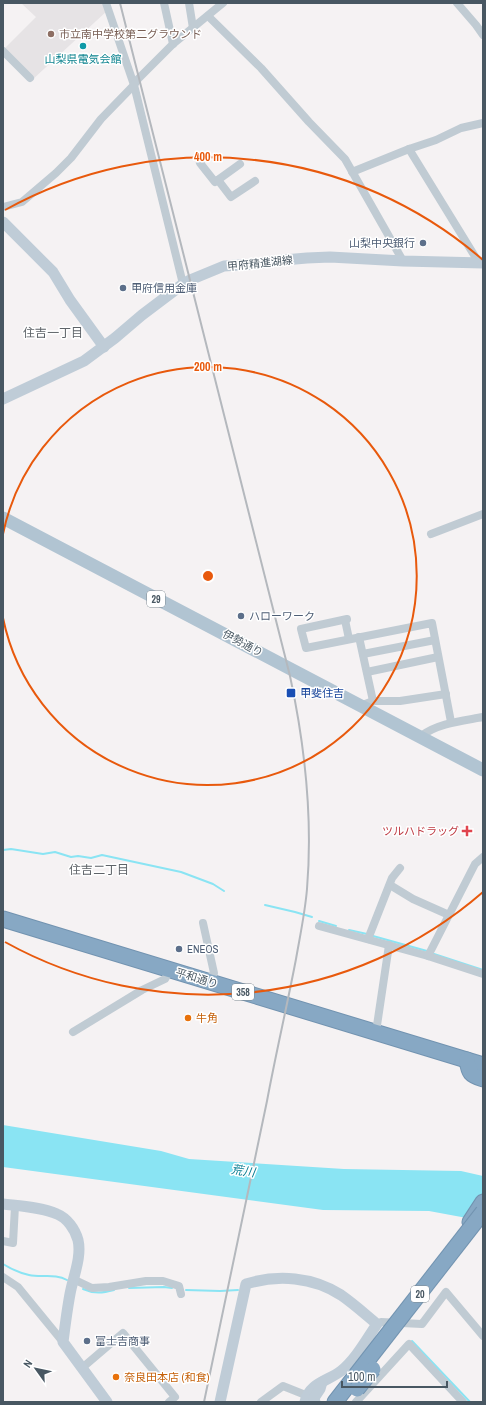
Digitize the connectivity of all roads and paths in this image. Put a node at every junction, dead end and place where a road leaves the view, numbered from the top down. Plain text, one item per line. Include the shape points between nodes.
1 (106, 3) edge
2 (164, 3) edge
3 (189, 3) edge
4 (223, 3) edge
5 (457, 3) edge
6 (208, 16) junction
7 (193, 28) junction
8 (483, 35) edge
9 (173, 44) junction
10 (3, 51) edge
11 (30, 78) dead end
12 (134, 85) junction
13 (483, 123) edge
14 (409, 149) junction
15 (200, 163) dead end
16 (240, 164) dead end
17 (352, 172) junction
18 (218, 180) junction
19 (255, 181) dead end
20 (3, 207) edge
21 (3, 222) edge
22 (403, 261) junction
23 (481, 263) edge
24 (183, 284) junction
25 (104, 347) junction
26 (3, 399) edge
27 (483, 514) edge
28 (3, 518) edge
29 (431, 534) dead end
30 (359, 637) junction
31 (349, 639) junction
32 (435, 640) junction
33 (363, 654) junction
34 (438, 657) junction
35 (367, 672) junction
36 (446, 694) junction
37 (373, 701) junction
38 (360, 706) junction
39 (483, 717) edge
40 (451, 722) junction
41 (421, 736) junction
42 (483, 770) edge
43 (483, 857) edge
44 (400, 868) dead end
45 (390, 885) junction
46 (449, 915) junction
47 (3, 918) edge
48 (203, 923) dead end
49 (319, 926) dead end
50 (368, 939) junction
51 (389, 945) junction
52 (428, 956) junction
53 (170, 970) junction
54 (483, 974) edge
55 (208, 981) junction
56 (73, 1032) dead end
57 (376, 1032) junction
58 (467, 1060) junction
59 (483, 1065) edge
60 (483, 1079) edge
61 (483, 1202) edge
62 (3, 1204) edge
63 (15, 1206) junction
64 (483, 1212) edge
65 (483, 1228) edge
66 (3, 1241) edge
67 (450, 1255) junction
68 (3, 1277) edge
69 (73, 1279) junction
70 (181, 1294) dead end
71 (377, 1324) junction
72 (483, 1336) edge
73 (63, 1342) junction
74 (82, 1368) junction
75 (322, 1381) junction
76 (356, 1389) edge
77 (455, 1394) junction
78 (304, 1398) edge
79 (106, 1402) edge
80 (169, 1402) edge
81 (220, 1402) edge
82 (261, 1402) edge
83 (315, 1402) edge
84 (335, 1402) edge
85 (346, 1402) edge
86 (451, 1402) edge
87 (463, 1402) edge

1 - 12 street
2 - 9 street
3 - 7 street
4 - 6 street
5 - 8 street
6 - 7 street
6 - 17 street via 261,68 345,159
7 - 9 street
9 - 12 street
10 - 11 street
12 - 20 street via 101,119 58,172 22,202
12 - 24 street
13 - 14 street via 461,128
14 - 17 street
14 - 23 street
15 - 18 street via 215,182
16 - 18 street
17 - 22 street
18 - 19 street via 231,197
21 - 25 street via 53,272
22 - 23 street, 甲府精進湖線
22 - 24 street, 甲府精進湖線 via 330,257 224,266
24 - 25 street, 甲府精進湖線
25 - 26 street, 甲府精進湖線 via 84,361
27 - 29 street
28 - 38 main road, 伊勢通り / 29
30 - 31 street
30 - 32 street via 432,623
30 - 33 street
31 - 31 street via 306,648 302,629 346,619
32 - 33 street
32 - 34 street
33 - 35 street
34 - 35 street
34 - 36 street
35 - 37 street
36 - 37 street via 400,701
36 - 40 street
37 - 38 street
38 - 41 main road, 伊勢通り / 29
39 - 40 street
40 - 41 street via 429,730
41 - 42 main road, 伊勢通り / 29
43 - 46 street via 476,864
44 - 45 street
45 - 46 street via 413,899
45 - 50 street
46 - 52 street
47 - 53 highway, 平和通り / 358
48 - 55 street via 214,972
49 - 50 street
50 - 51 street
51 - 52 street
51 - 57 street
52 - 54 street
53 - 55 highway, 平和通り / 358
53 - 56 street via 165,979
55 - 57 highway, 平和通り / 358
57 - 58 highway, 平和通り / 358
58 - 59 highway, 平和通り / 358
58 - 60 highway via 470,1073
61 - 67 highway, bridge
62 - 63 street
63 - 66 street via 13,1243
63 - 69 street via 57,1214 69,1222 78,1239 79,1249
64 - 67 highway, 20, bridge
65 - 76 highway, 20, bridge
67 - 76 highway, 20, bridge
68 - 73 street via 18,1286
69 - 70 street via 92,1288 164,1281 179,1286
69 - 73 street
71 - 72 street via 422,1324 446,1292
71 - 75 street via 351,1361
71 - 81 street via 341,1295 310,1282 280,1278 246,1284
73 - 74 street
74 - 79 street
74 - 80 street via 123,1333 175,1397
75 - 78 street
75 - 83 street via 314,1398
76 - 77 street via 409,1344
76 - 84 highway, 20
76 - 85 highway, 20
77 - 86 street
77 - 87 street
78 - 82 street via 283,1386

